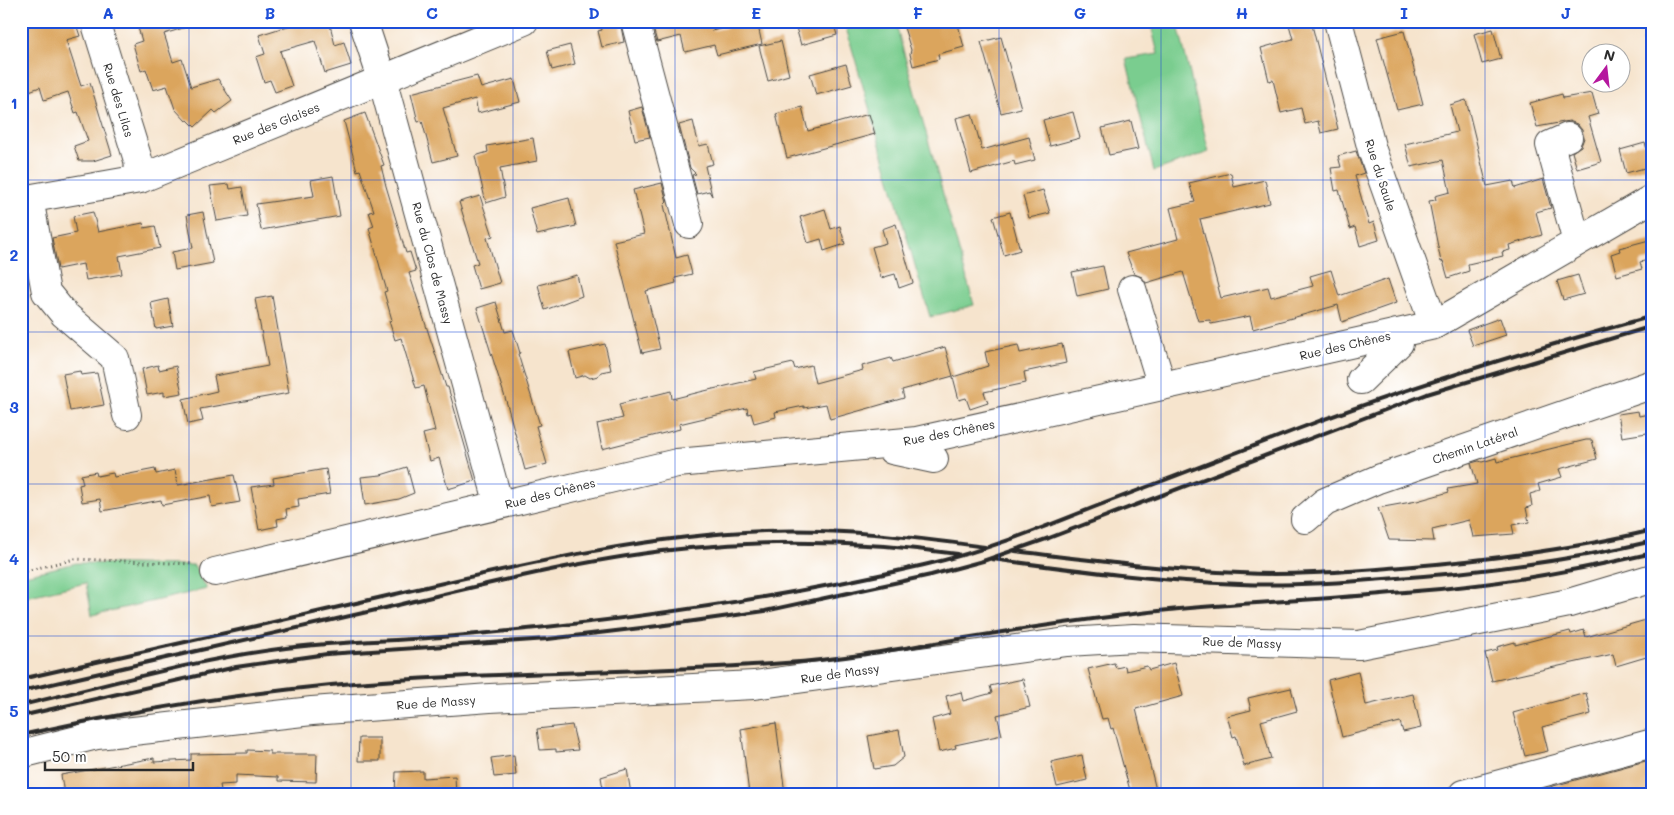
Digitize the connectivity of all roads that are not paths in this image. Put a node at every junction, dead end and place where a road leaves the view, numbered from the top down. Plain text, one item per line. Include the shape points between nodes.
1 (95, 21) edge
2 (363, 21) edge
3 (524, 21) edge
4 (636, 21) edge
5 (1338, 21) edge
6 (382, 79) junction
7 (1568, 137) dead end
8 (140, 179) junction
9 (1653, 198) edge
10 (25, 199) edge
11 (689, 224) dead end
12 (1577, 242) junction
13 (1132, 289) dead end
14 (1434, 325) junction
15 (1397, 333) junction
16 (1361, 380) dead end
17 (1653, 384) edge
18 (1162, 386) junction
19 (127, 415) dead end
20 (869, 445) junction
21 (934, 459) dead end
22 (499, 506) junction
23 (1305, 519) dead end
24 (215, 572) road end
25 (1653, 578) edge
26 (1653, 743) edge
27 (21, 754) edge
28 (1463, 794) edge

1 - 8 street, Rue des Lilas via 138,160
2 - 6 street, Rue du Clos de Massy
3 - 6 street, Rue des Glaises
4 - 11 street
5 - 14 street, Rue du Saule via 1372,150
6 - 8 street, Rue des Glaises
6 - 22 street, Rue du Clos de Massy
7 - 12 street via 1550,145
8 - 10 street, Rue des Glaises
9 - 12 street, Rue des Chênes
10 - 19 street via 46,292 64,314 115,358
12 - 14 street, Rue des Chênes
13 - 18 street
14 - 15 street, Rue des Chênes
15 - 16 street via 1399,343
15 - 18 street, Rue des Chênes
17 - 23 street, Chemin Latéral via 1378,479 1325,502
18 - 20 street, Rue des Chênes via 917,441
20 - 21 street
20 - 22 street, Rue des Chênes via 677,463
22 - 24 street, Rue des Chênes
25 - 27 street, Rue de Massy via 1569,603 1359,645 1134,638 1067,642 754,685 490,698 302,712 97,735
26 - 28 street

